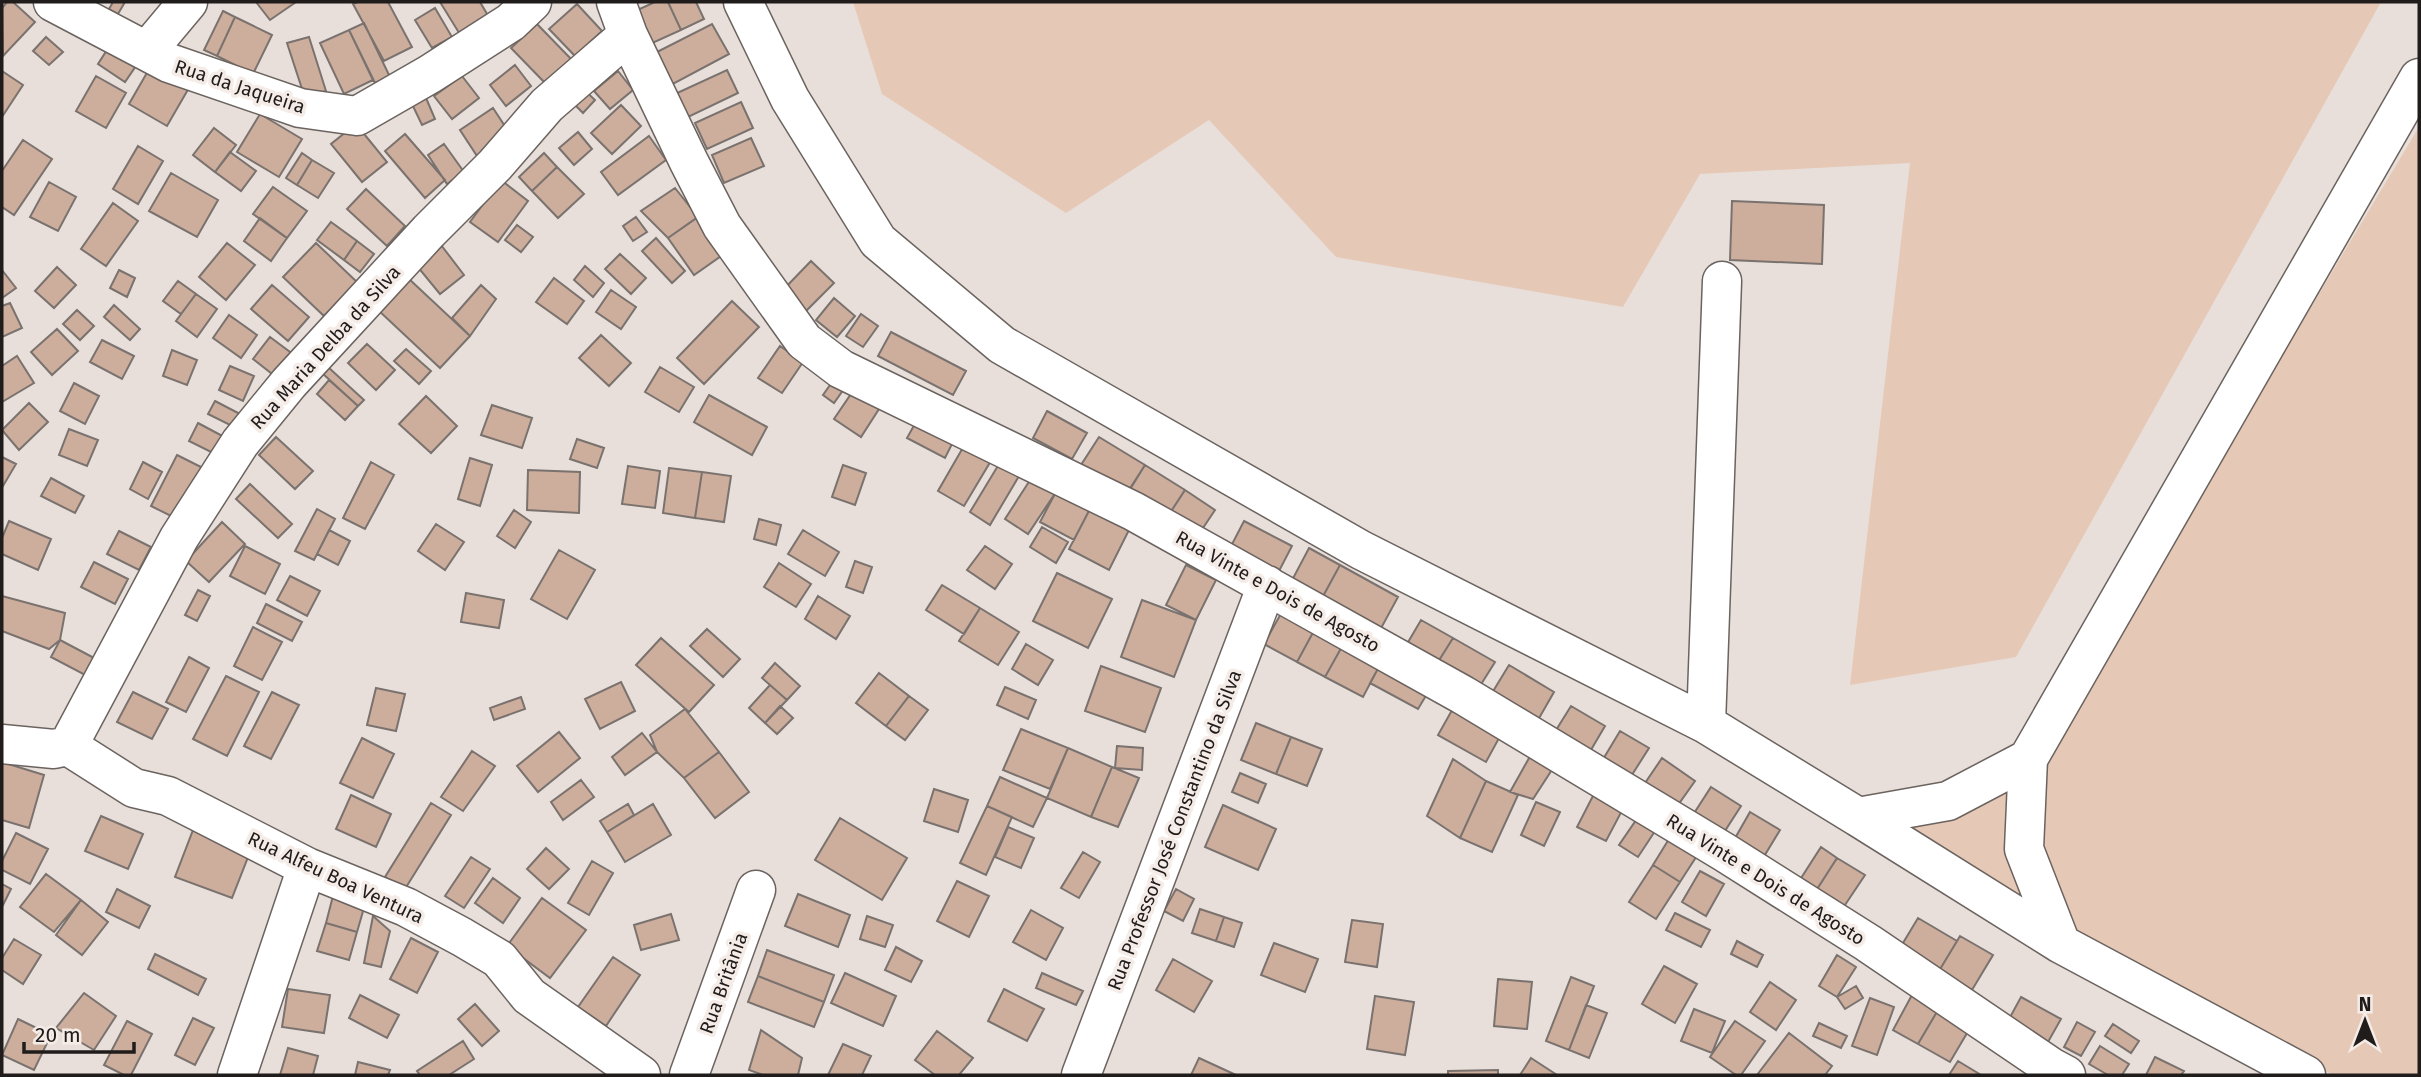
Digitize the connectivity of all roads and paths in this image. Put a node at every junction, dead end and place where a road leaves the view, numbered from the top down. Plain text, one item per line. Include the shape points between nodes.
1 (53, 2) edge
2 (188, 2) edge
3 (532, 2) edge
4 (743, 2) edge
5 (622, 18) edge
6 (147, 51) junction
7 (2419, 78) edge
8 (1722, 281) dead end
9 (1267, 585) junction
10 (1706, 724) junction
11 (2, 744) edge
12 (68, 746) junction
13 (2028, 759) junction
14 (1858, 817) junction
15 (307, 867) junction
16 (756, 890) dead end
17 (2061, 944) junction
18 (2057, 1073) edge
19 (236, 1075) edge
20 (641, 1075) edge
21 (689, 1075) edge
22 (1081, 1075) edge
23 (2306, 1075) edge

1 - 6 street, Rua da Jaqueira
2 - 6 street
3 - 6 street, Rua da Jaqueira via 511,22 357,116 300,108 169,63
4 - 10 street via 790,99 878,242 1003,345 1362,550
5 - 9 street, Rua Vinte e Dois de Agosto via 722,226 804,341 841,369 1133,512
5 - 12 street, Rua Maria Delba da Silva via 495,164 289,383 240,443 179,538
7 - 13 street
8 - 10 street
9 - 18 street, Rua Vinte e Dois de Agosto via 1463,695 1724,852 1902,965
9 - 22 street, Rua Professor José Constantino da Silva
10 - 14 street
11 - 12 street
12 - 15 street, Rua Alfeu Boa Ventura via 134,788 167,796
13 - 14 street via 1948,802
13 - 17 street via 2024,849
14 - 17 street
15 - 19 street
15 - 20 street, Rua Alfeu Boa Ventura via 406,907 499,959 529,996
16 - 21 street, Rua Britânia
17 - 23 street

